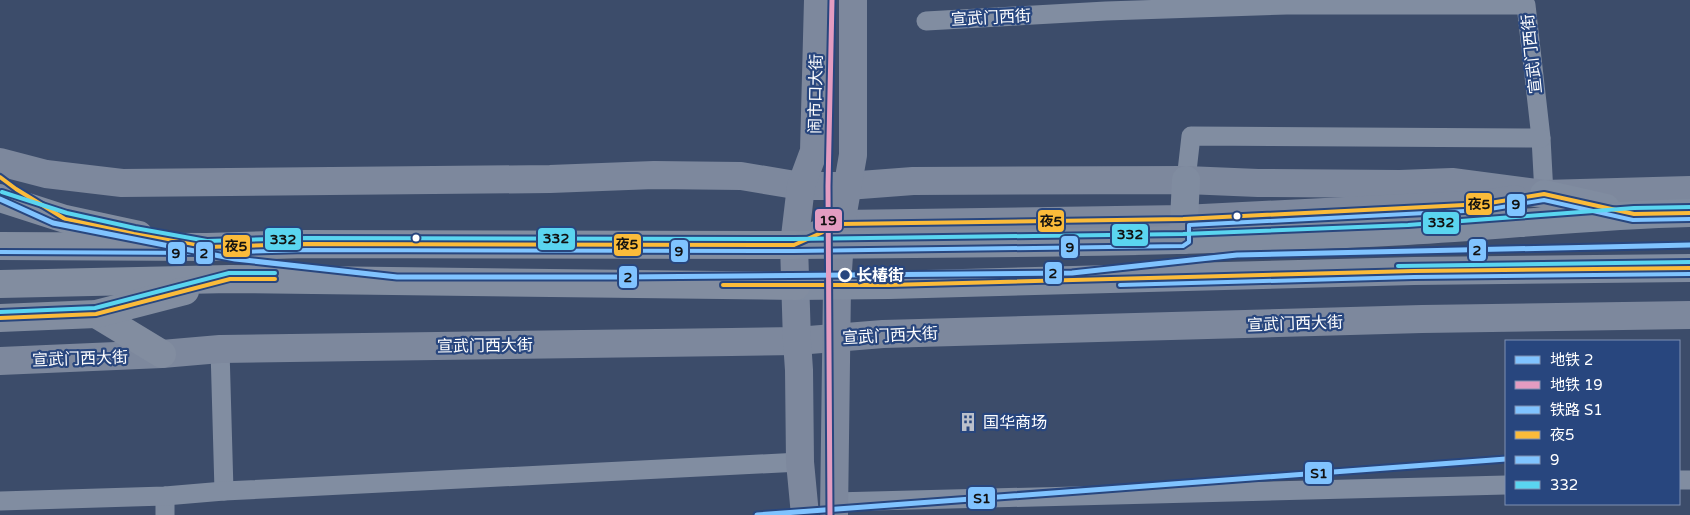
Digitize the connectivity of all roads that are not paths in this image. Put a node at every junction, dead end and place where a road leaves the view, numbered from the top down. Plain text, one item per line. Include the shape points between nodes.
1 (818, 0) edge
2 (854, 0) edge
3 (1287, 2) edge
4 (1030, 7) edge
5 (926, 21) dead end
6 (1540, 138) junction
7 (0, 162) edge
8 (0, 177) edge
9 (1186, 180) junction
10 (801, 186) junction
11 (847, 186) junction
12 (1690, 190) edge
13 (1544, 194) junction
14 (0, 198) edge
15 (1690, 213) edge
16 (1634, 214) junction
17 (65, 219) junction
18 (1183, 230) junction
19 (841, 234) junction
20 (794, 245) junction
21 (0, 246) edge
22 (207, 247) junction
23 (1690, 268) edge
24 (230, 279) junction
25 (0, 284) edge
26 (796, 286) junction
27 (837, 286) junction
28 (96, 314) junction
29 (1690, 315) edge
30 (0, 318) edge
31 (836, 338) junction
32 (796, 341) junction
33 (220, 349) junction
34 (162, 354) junction
35 (0, 361) edge
36 (800, 462) junction
37 (1505, 485) edge
38 (224, 491) junction
39 (165, 496) junction
40 (0, 501) edge
41 (834, 508) edge
42 (166, 515) edge
43 (805, 515) edge

1 - 10 street, 闹市口大街 via 814,151
2 - 11 street via 853,155
3 - 4 street, 宣武门西街
3 - 6 street, 宣武门西街 via 1526,5
4 - 5 street, 宣武门西街
6 - 9 street via 1192,136
6 - 13 street, 宣武门西街
7 - 10 street via 46,174 122,183 654,175 741,176
8 - 17 highway
9 - 11 street via 913,181
9 - 13 street via 1452,182
9 - 18 main road
10 - 11 street
10 - 20 street, 闹市口大街
11 - 19 street
12 - 13 street
13 - 16 main road
13 - 18 street via 1484,204
14 - 17 highway
15 - 16 main road
16 - 18 main road via 1408,231
17 - 22 highway
18 - 19 main road
19 - 20 main road
19 - 27 street
20 - 22 highway via 306,244
20 - 26 street, 闹市口大街
21 - 22 highway
23 - 27 main road via 1405,271
24 - 25 highway
24 - 26 highway
24 - 28 highway
26 - 27 main road
26 - 32 street
27 - 31 street
28 - 30 highway
28 - 34 highway
29 - 31 street, 宣武门西大街 via 1382,320
31 - 32 street, 宣武门西大街
31 - 41 street
32 - 33 street, 宣武门西大街
32 - 36 street
33 - 34 street, 宣武门西大街
33 - 38 street
34 - 35 street, 宣武门西大街
36 - 38 street
36 - 43 street
37 - 41 street
38 - 39 street
39 - 40 street
39 - 42 street

